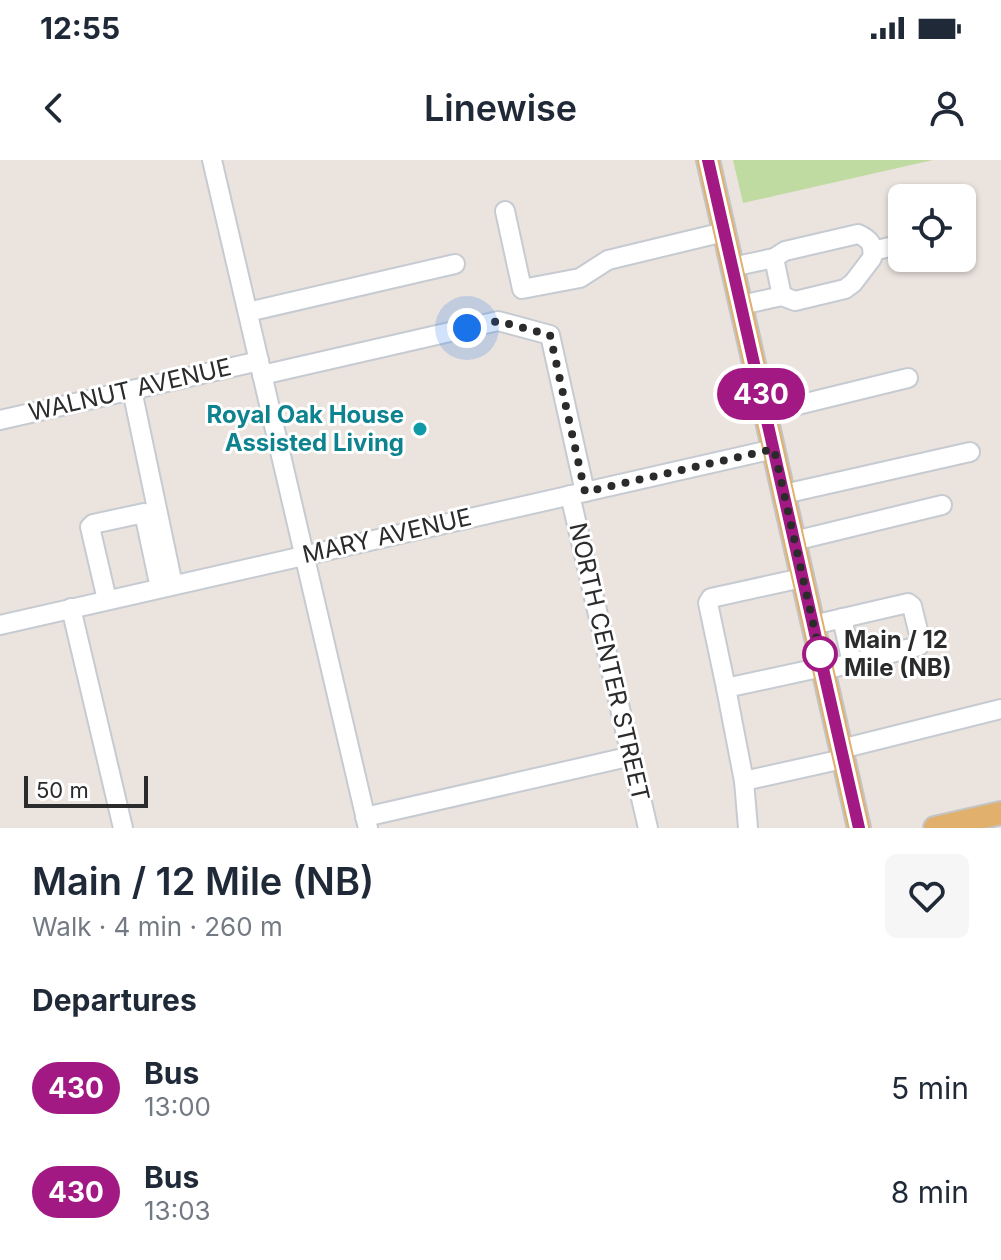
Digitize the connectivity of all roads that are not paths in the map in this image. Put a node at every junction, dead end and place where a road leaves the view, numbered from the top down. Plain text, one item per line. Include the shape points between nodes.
1 (212, 160) edge
2 (708, 160) edge
3 (505, 211) dead end
4 (724, 232) junction
5 (888, 247) edge
6 (873, 251) junction
7 (774, 258) junction
8 (455, 264) dead end
9 (732, 267) junction
10 (782, 296) junction
11 (741, 305) junction
12 (248, 312) junction
13 (261, 368) junction
14 (908, 378) dead end
15 (132, 390) junction
16 (765, 413) junction
17 (0, 420) edge
18 (774, 449) junction
19 (970, 452) dead end
20 (578, 494) junction
21 (784, 494) junction
22 (942, 505) dead end
23 (151, 512) junction
24 (794, 541) junction
25 (304, 555) junction
26 (802, 578) junction
27 (166, 587) junction
28 (107, 600) junction
29 (71, 608) junction
30 (842, 618) junction
31 (0, 625) edge
32 (813, 625) junction
33 (852, 663) junction
34 (823, 668) junction
35 (726, 688) junction
36 (1001, 709) edge
37 (842, 754) junction
38 (632, 756) junction
39 (744, 781) junction
40 (1001, 813) edge
41 (367, 823) edge
42 (123, 828) edge
43 (648, 828) edge
44 (748, 828) edge
45 (859, 828) edge
46 (935, 828) edge

1 - 12 street
2 - 4 main road
3 - 4 street via 522,289 580,278 608,260
4 - 9 main road
5 - 6 street
6 - 7 street via 866,237 858,234
6 - 10 street via 845,289 795,301
7 - 9 street
7 - 10 street
8 - 12 street
9 - 11 main road
10 - 11 street
11 - 16 main road
12 - 13 street
13 - 15 street, WALNUT AVENUE
13 - 20 street, WALNUT AVENUE via 498,321 550,335
13 - 25 street
14 - 16 street
15 - 17 street, WALNUT AVENUE
15 - 23 street
16 - 18 main road
18 - 20 street, MARY AVENUE
18 - 21 main road
19 - 21 street
20 - 25 street, MARY AVENUE
20 - 38 street, NORTH CENTER STREET
21 - 24 main road
22 - 24 street
23 - 27 street
23 - 28 street via 90,527
24 - 26 main road
25 - 27 street, MARY AVENUE
25 - 41 street
26 - 32 main road
26 - 35 street via 711,598
27 - 28 street, MARY AVENUE
28 - 29 street, MARY AVENUE
29 - 31 street, MARY AVENUE
29 - 42 street
30 - 32 street
30 - 33 street
30 - 33 street via 908,603 921,643
32 - 34 main road
33 - 34 street
34 - 35 street
34 - 37 main road
35 - 39 street
36 - 37 street
37 - 39 street
37 - 45 main road
38 - 41 street
38 - 43 street, NORTH CENTER STREET
39 - 44 street
40 - 46 main road

